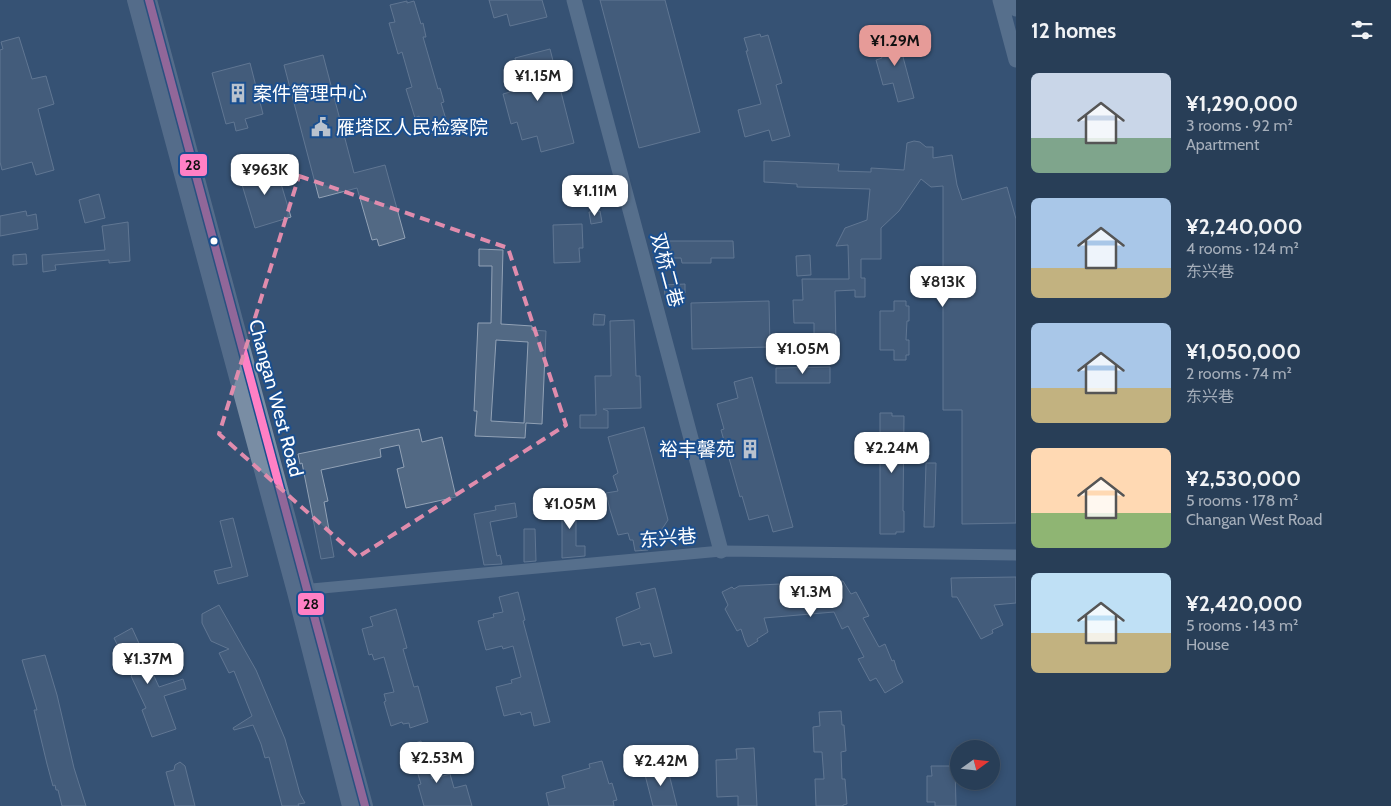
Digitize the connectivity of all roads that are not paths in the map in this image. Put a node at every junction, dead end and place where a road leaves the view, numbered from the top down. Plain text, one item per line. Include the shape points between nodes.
1 (134, 0) edge
2 (149, 0) edge
3 (574, 0) edge
4 (1000, 0) edge
5 (1014, 0) edge
6 (1016, 9) edge
7 (1016, 60) edge
8 (721, 551) junction
9 (1016, 555) edge
10 (301, 591) junction
11 (350, 806) edge
12 (365, 806) edge

1 - 10 main road, Changan West Road
2 - 10 main road, Changan West Road
3 - 8 street, 双桥二巷
4 - 7 street
5 - 6 street
8 - 9 street, 东兴巷
8 - 10 street, 东兴巷
10 - 11 main road, Changan West Road
10 - 12 main road, Changan West Road

